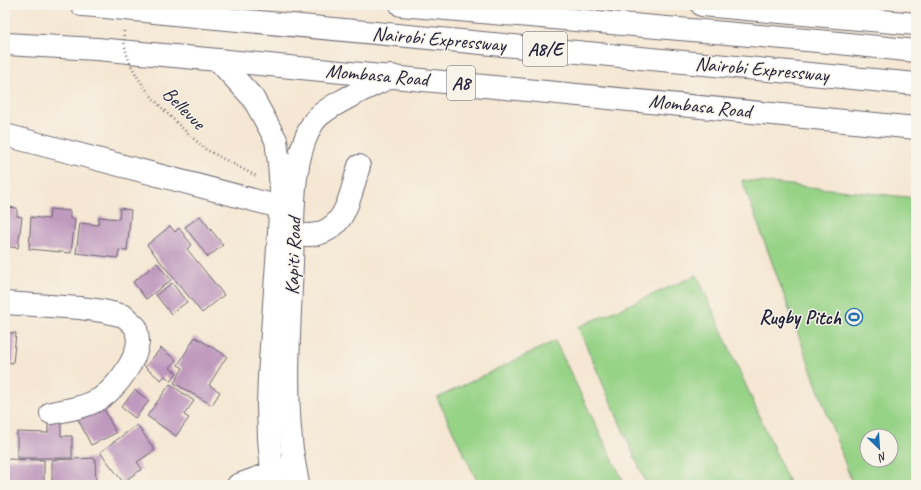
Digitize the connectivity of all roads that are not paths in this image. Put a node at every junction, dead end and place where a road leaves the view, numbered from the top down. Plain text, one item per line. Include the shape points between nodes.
1 (82, 5) edge
2 (401, 5) edge
3 (702, 5) edge
4 (916, 11) edge
5 (779, 12) junction
6 (916, 24) edge
7 (829, 42) junction
8 (916, 42) edge
9 (5, 44) edge
10 (916, 51) edge
11 (218, 60) junction
12 (392, 76) junction
13 (916, 84) edge
14 (916, 128) edge
15 (5, 135) edge
16 (359, 166) dead end
17 (280, 198) junction
18 (286, 233) junction
19 (5, 303) edge
20 (51, 413) dead end
21 (297, 475) edge
22 (274, 479) edge
23 (238, 485) edge

1 - 13 main road, Nairobi Expressway / A8/E, bridge
2 - 7 main road, Nairobi Expressway / A8/E
3 - 5 main road
4 - 5 main road
5 - 6 main road
7 - 8 main road
7 - 10 main road, Nairobi Expressway / A8/E
9 - 11 main road, Mombasa Road / A8
11 - 12 main road, Mombasa Road / A8
11 - 17 main road via 253,98 276,140
12 - 14 main road, Mombasa Road / A8
12 - 18 main road, Kapiti Road via 327,109 313,122 298,159
15 - 17 main road
16 - 18 main road via 344,216 338,222 318,233
17 - 18 main road
18 - 21 main road, Kapiti Road via 289,412
18 - 22 main road via 268,398
19 - 20 main road via 103,311 124,316 136,327 138,342 132,360 120,380 101,398 78,408
21 - 22 main road
22 - 23 main road

